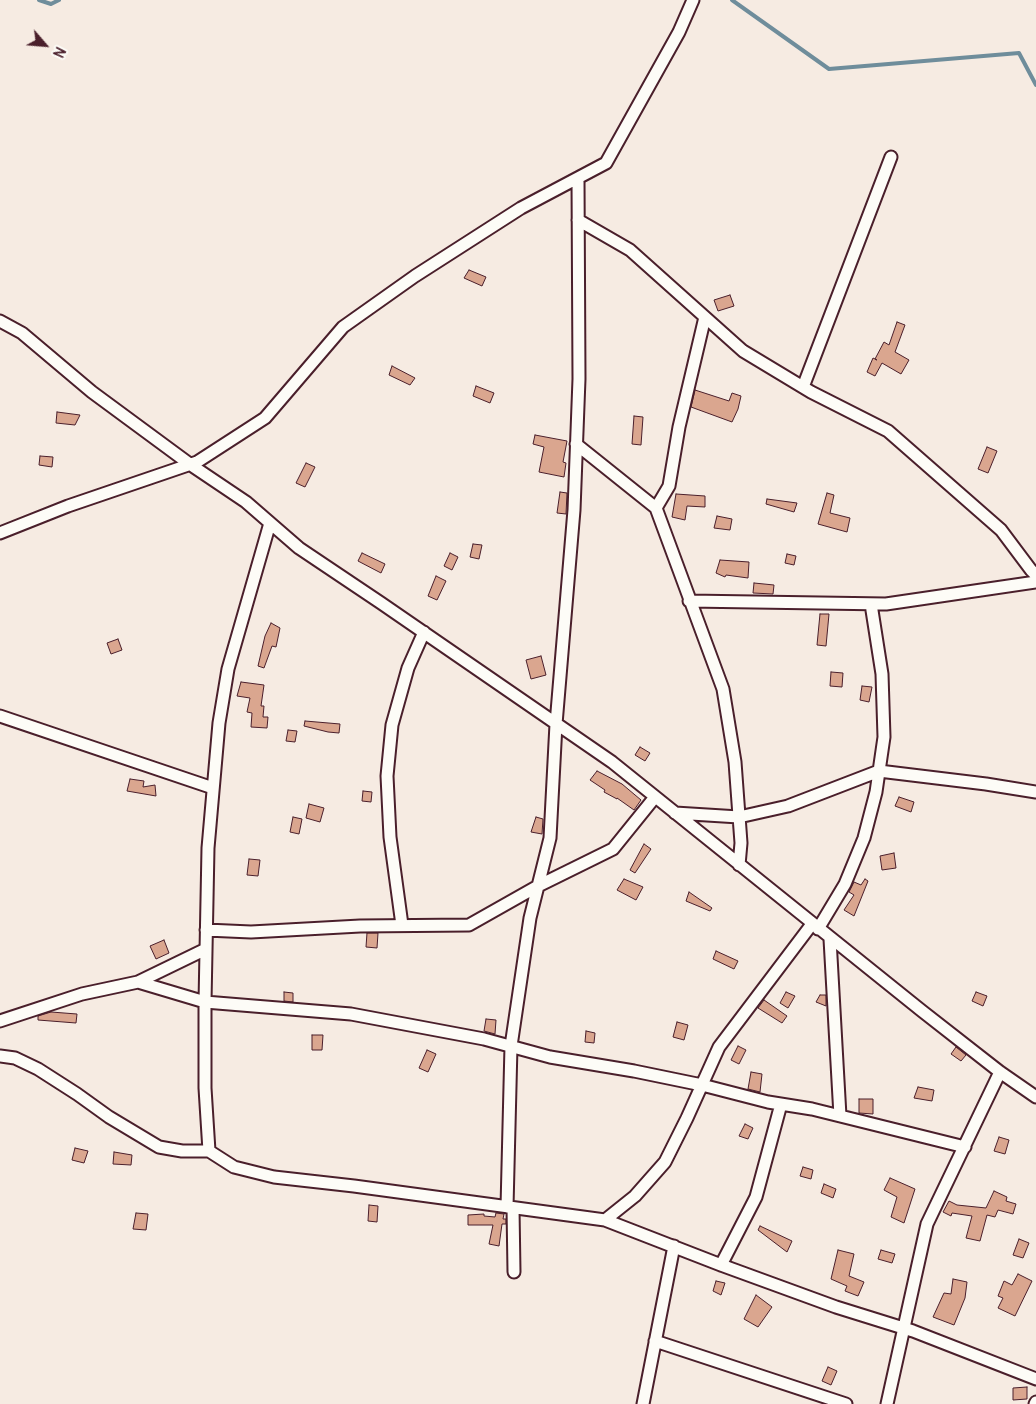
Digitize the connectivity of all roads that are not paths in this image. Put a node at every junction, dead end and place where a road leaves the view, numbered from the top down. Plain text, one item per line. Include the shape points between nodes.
1 (693, 0) edge
2 (891, 157) dead end
3 (578, 178) junction
4 (578, 220) junction
5 (705, 317) junction
6 (0, 321) edge
7 (803, 387) junction
8 (576, 444) junction
9 (191, 465) junction
10 (656, 508) junction
11 (270, 523) junction
12 (0, 533) edge
13 (1036, 575) edge
14 (1036, 582) edge
15 (689, 601) junction
16 (871, 604) junction
17 (424, 632) junction
18 (0, 716) edge
19 (556, 724) junction
20 (879, 771) junction
21 (213, 788) junction
22 (1036, 792) edge
23 (655, 797) junction
24 (676, 813) junction
25 (739, 817) junction
26 (739, 865) junction
27 (538, 886) junction
28 (402, 925) junction
29 (815, 927) junction
30 (206, 930) junction
31 (830, 939) junction
32 (206, 949) junction
33 (138, 982) junction
34 (205, 1002) junction
35 (0, 1021) edge
36 (511, 1046) junction
37 (0, 1056) edge
38 (1000, 1072) junction
39 (702, 1085) junction
40 (1035, 1094) edge
41 (781, 1104) junction
42 (840, 1116) junction
43 (965, 1147) junction
44 (209, 1151) junction
45 (510, 1207) junction
46 (605, 1220) junction
47 (674, 1246) junction
48 (721, 1265) junction
49 (514, 1272) dead end
50 (903, 1328) junction
51 (655, 1342) junction
52 (1036, 1379) edge
53 (643, 1404) edge
54 (846, 1404) edge
55 (887, 1404) edge

1 - 3 street via 679,32 606,163
2 - 7 street
3 - 4 street
3 - 9 street via 521,208 343,327 265,418
4 - 5 street via 630,250
4 - 8 street
5 - 7 street via 743,350
5 - 10 street via 679,427 670,486
6 - 9 street via 22,333 92,392
7 - 13 street via 888,431 1001,530
8 - 10 street
8 - 19 street via 573,529
9 - 11 street via 246,502
9 - 12 street via 68,506
10 - 15 street
11 - 17 street via 299,548
11 - 21 street via 228,669
14 - 16 street
15 - 16 street
15 - 25 street via 723,689 735,762
16 - 20 street via 882,674 884,737
17 - 19 street
17 - 28 street via 408,668 392,725 387,776 390,837
18 - 21 street
19 - 23 street via 612,762
19 - 27 street via 550,838
20 - 22 street
20 - 25 street via 788,806
20 - 29 street via 864,838 845,884
21 - 30 street
23 - 24 street
23 - 27 street via 613,849
24 - 25 street
24 - 26 street
25 - 26 street
26 - 29 street
27 - 28 street via 468,925
27 - 36 street via 530,918
28 - 30 street via 251,932
29 - 31 street
29 - 39 street via 719,1047
30 - 32 street
31 - 38 street
31 - 42 street
32 - 33 street
32 - 34 street
33 - 34 street
33 - 35 street via 82,994
34 - 36 street via 351,1014 484,1038
34 - 44 street
36 - 39 street
36 - 45 street
37 - 44 street via 15,1058 38,1069 159,1147
38 - 40 street
38 - 43 street
39 - 41 street
39 - 46 street via 665,1162 635,1196
41 - 42 street
41 - 48 street via 756,1197
42 - 43 street
43 - 50 street via 927,1224
44 - 45 street via 234,1167 274,1178
45 - 46 street
45 - 49 street
46 - 47 street
47 - 48 street
47 - 51 street
48 - 50 street
50 - 52 street
50 - 55 street
51 - 53 street
51 - 54 street

